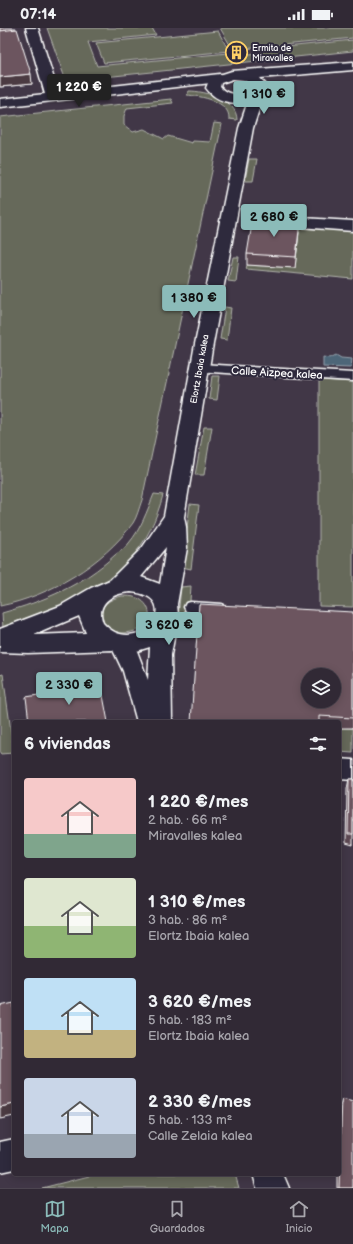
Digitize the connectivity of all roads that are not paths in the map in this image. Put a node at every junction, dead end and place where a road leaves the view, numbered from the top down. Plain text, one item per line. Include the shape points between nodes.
1 (25, 32) edge
2 (353, 66) edge
3 (316, 70) junction
4 (239, 75) junction
5 (220, 89) junction
6 (260, 90) junction
7 (53, 98) junction
8 (0, 103) edge
9 (246, 128) junction
10 (251, 220) edge
11 (353, 226) edge
12 (200, 368) junction
13 (353, 377) edge
14 (174, 516) junction
15 (119, 584) junction
16 (99, 594) junction
17 (191, 607) dead end
18 (230, 608) edge
19 (166, 611) junction
20 (0, 638) edge
21 (117, 642) junction
22 (0, 643) edge
23 (148, 720) edge
24 (160, 720) edge
25 (341, 769) edge
26 (353, 770) edge
27 (12, 1154) edge
28 (0, 1157) edge
29 (269, 1176) edge
30 (273, 1188) edge

1 - 7 street
2 - 3 street
3 - 4 street
3 - 6 street via 274,80
4 - 5 street
4 - 6 street via 257,81
5 - 6 street via 247,97
5 - 7 street via 155,86
5 - 9 street, Elortz Ibaia kalea via 241,109
6 - 9 street, Elortz Ibaia kalea
7 - 8 street
9 - 12 street, Elortz Ibaia kalea
10 - 11 street
12 - 13 lane, Calle Aizpea kalea
12 - 14 street, Elortz Ibaia kalea
14 - 15 street, Elortz Ibaia kalea via 163,537 135,572
14 - 19 street, Elortz Ibaia kalea via 177,528
15 - 16 street
15 - 19 street via 143,585 152,589
16 - 20 street via 80,606
16 - 21 street via 89,610 90,619 102,636
17 - 18 lane
19 - 21 street via 160,630 151,638 125,644
19 - 24 street, Elortz Ibaia kalea via 160,655
21 - 22 street
21 - 23 street via 126,650 133,665
25 - 26 street
27 - 28 street
29 - 30 street

